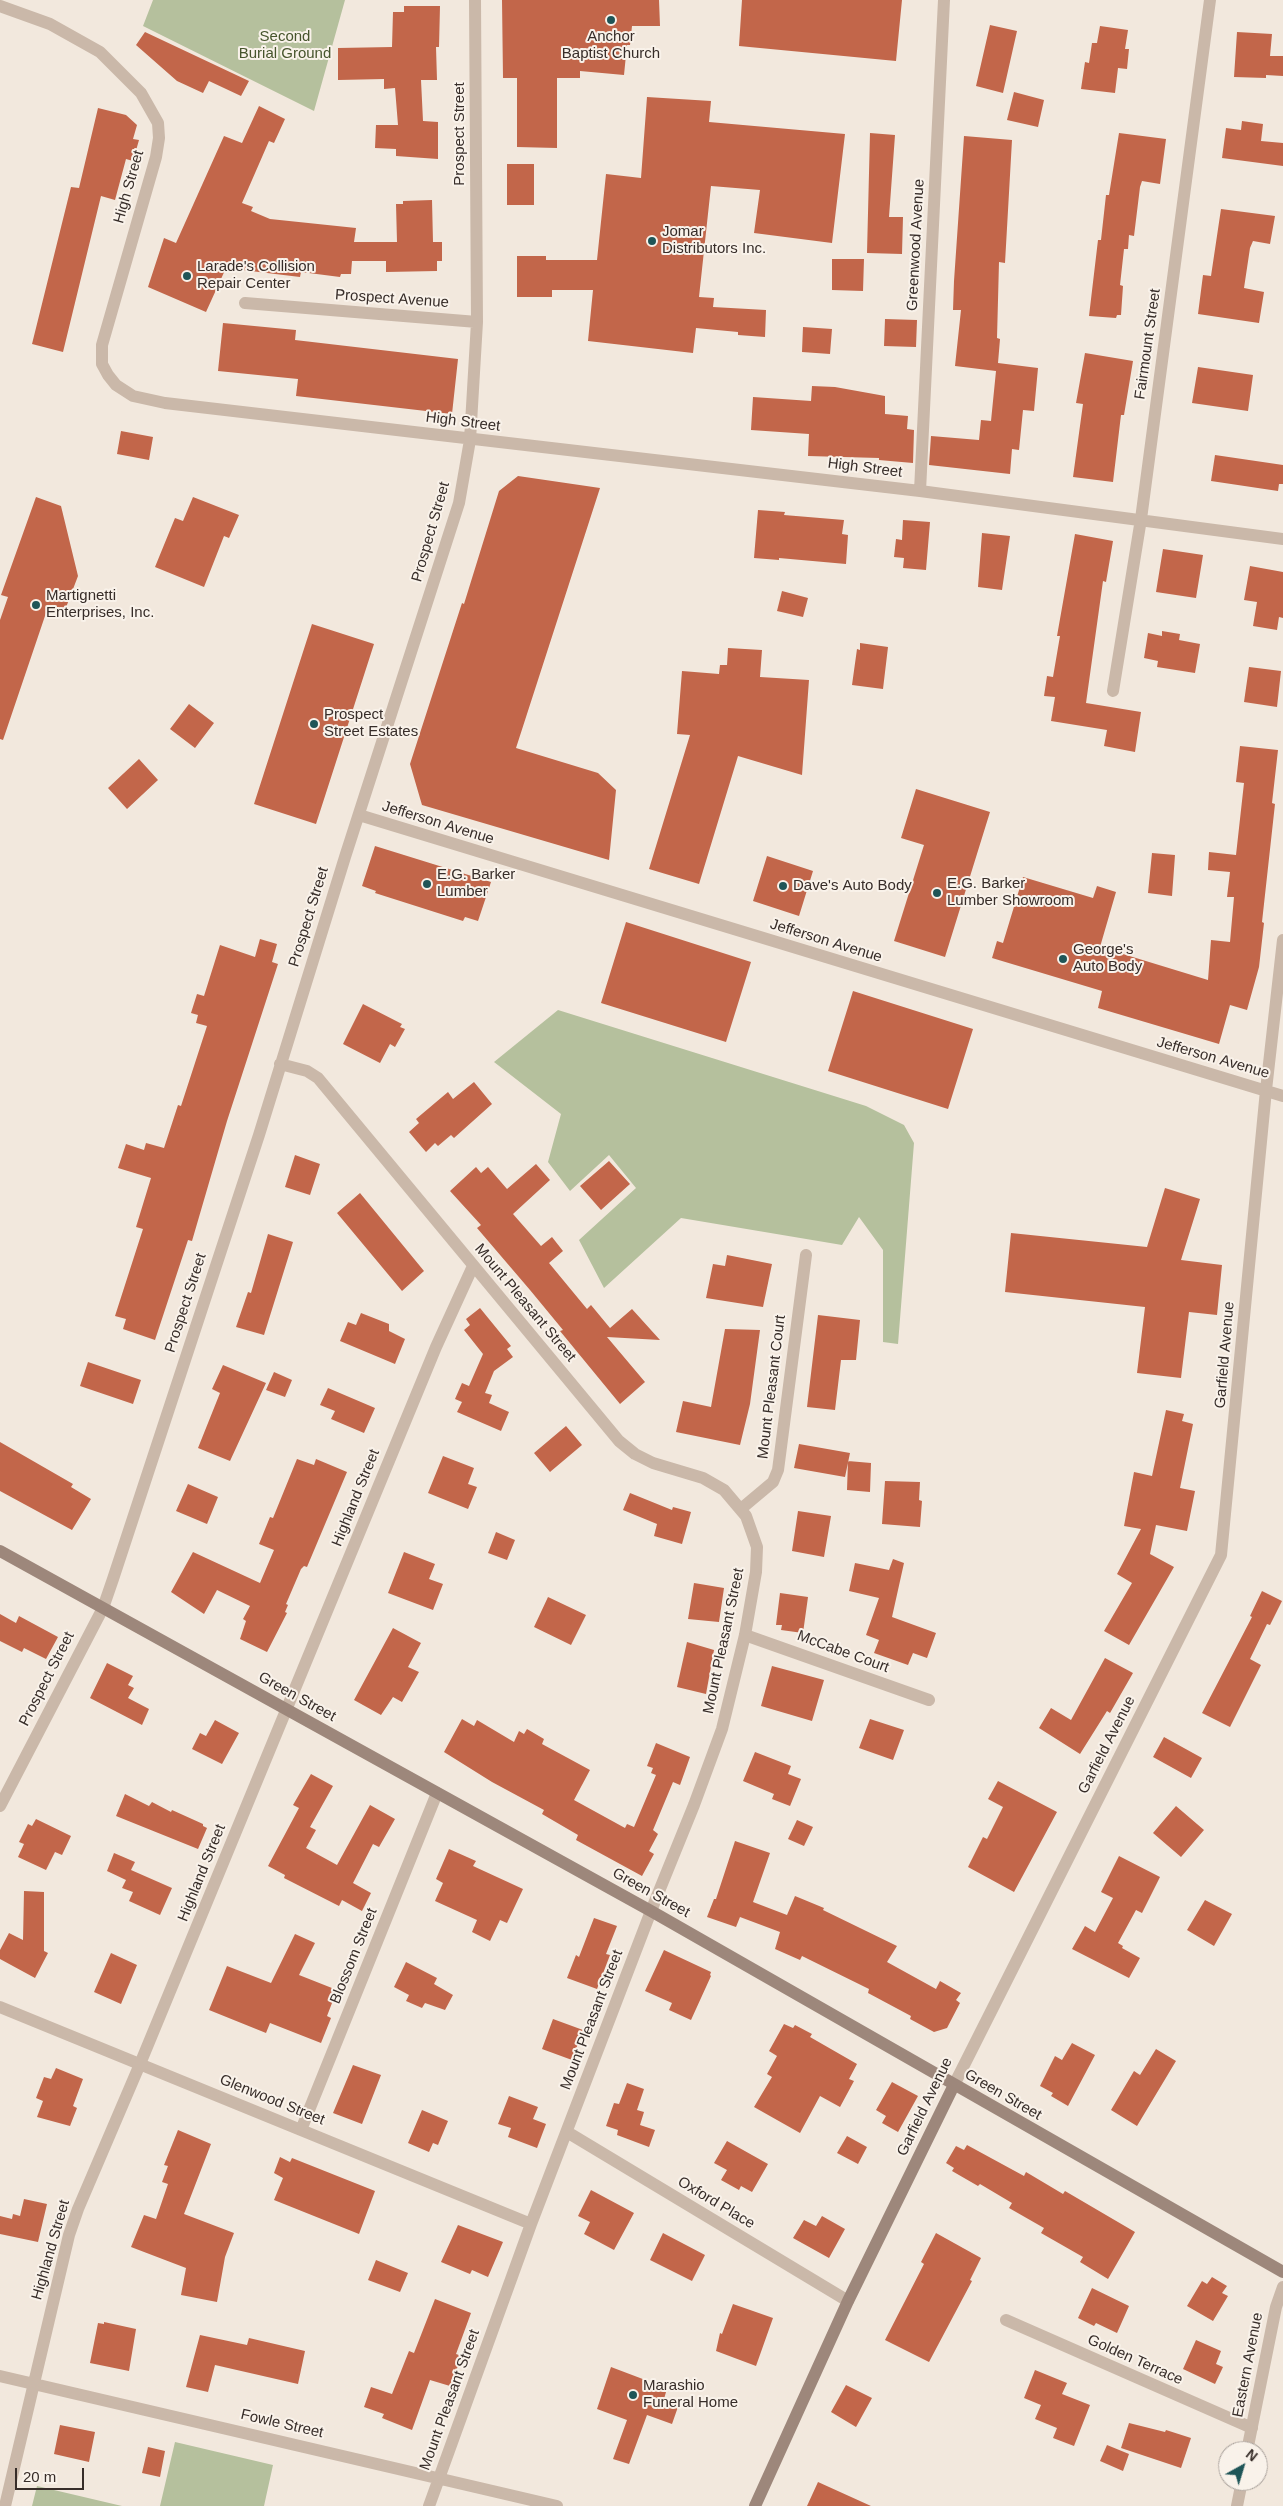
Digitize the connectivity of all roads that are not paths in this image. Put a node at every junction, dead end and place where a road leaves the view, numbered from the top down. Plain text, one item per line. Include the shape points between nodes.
1 (475, 0) edge
2 (944, 0) edge
3 (1210, 0) edge
4 (0, 6) edge
5 (245, 303) dead end
6 (477, 322) junction
7 (470, 440) junction
8 (920, 491) junction
9 (1141, 519) junction
10 (1283, 539) edge
11 (1113, 691) dead end
12 (359, 815) junction
13 (1283, 940) edge
14 (280, 1064) junction
15 (1266, 1090) junction
16 (1283, 1096) edge
17 (806, 1255) dead end
18 (473, 1266) junction
19 (742, 1508) junction
20 (0, 1551) edge
21 (103, 1608) junction
22 (745, 1635) junction
23 (929, 1700) dead end
24 (287, 1709) junction
25 (437, 1793) junction
26 (0, 1806) edge
27 (651, 1911) junction
28 (0, 2007) edge
29 (140, 2064) junction
30 (954, 2085) junction
31 (301, 2130) junction
32 (567, 2132) junction
33 (531, 2224) junction
34 (1283, 2272) edge
35 (1283, 2287) edge
36 (848, 2301) junction
37 (1006, 2320) dead end
38 (0, 2376) edge
39 (33, 2384) junction
40 (1252, 2428) junction
41 (1249, 2441) edge
42 (439, 2478) junction
43 (1240, 2491) edge
44 (5, 2506) edge
45 (429, 2506) edge
46 (557, 2506) edge
47 (755, 2506) edge
48 (1237, 2506) edge

1 - 6 street, Prospect Street
2 - 8 street, Greenwood Avenue
3 - 9 street, Fairmount Street
4 - 7 street, High Street via 57,27 100,52 141,93 158,123 156,157 102,345 102,364 112,381 133,396 165,403
5 - 6 street, Prospect Avenue
6 - 7 street, Prospect Street
7 - 8 street, High Street
7 - 12 street, Prospect Street via 459,503
8 - 9 street, High Street
9 - 10 street, High Street
9 - 11 street, Fairmount Street
12 - 14 street, Prospect Street
12 - 15 street, Jefferson Avenue
13 - 15 street, Garfield Avenue
14 - 18 street, Mount Pleasant Street via 307,1071 318,1078
14 - 21 street, Prospect Street
15 - 16 street, Jefferson Avenue
15 - 30 street, Garfield Avenue via 1221,1554
17 - 19 street, Mount Pleasant Court via 778,1472 772,1482
18 - 19 street, Mount Pleasant Street via 610,1431 630,1450 653,1463 710,1482
18 - 24 street, Highland Street
19 - 22 street, Mount Pleasant Street via 753,1531 757,1555
20 - 21 street, Green Street
21 - 24 street, Green Street
21 - 26 street, Prospect Street
22 - 23 street, McCabe Court
22 - 27 street, Mount Pleasant Street via 722,1729
24 - 25 street, Green Street
24 - 29 street, Highland Street
25 - 27 street, Green Street
25 - 31 street, Blossom Street
27 - 30 street, Green Street
27 - 32 street, Mount Pleasant Street
28 - 29 street, Glenwood Street
29 - 31 street, Glenwood Street
29 - 39 street, Highland Street via 73,2222
30 - 34 street, Green Street
30 - 36 street, Garfield Avenue
31 - 33 street, Glenwood Street
32 - 33 street, Mount Pleasant Street
32 - 36 street, Oxford Place
33 - 42 street, Mount Pleasant Street
35 - 40 street, Eastern Avenue via 1276,2307
36 - 47 street, Garfield Avenue
37 - 40 street, Golden Terrace
38 - 39 street, Fowle Street
39 - 42 street, Fowle Street
39 - 44 street, Highland Street
40 - 41 street, Eastern Avenue
42 - 45 street, Mount Pleasant Street
42 - 46 street, Fowle Street
43 - 48 street

